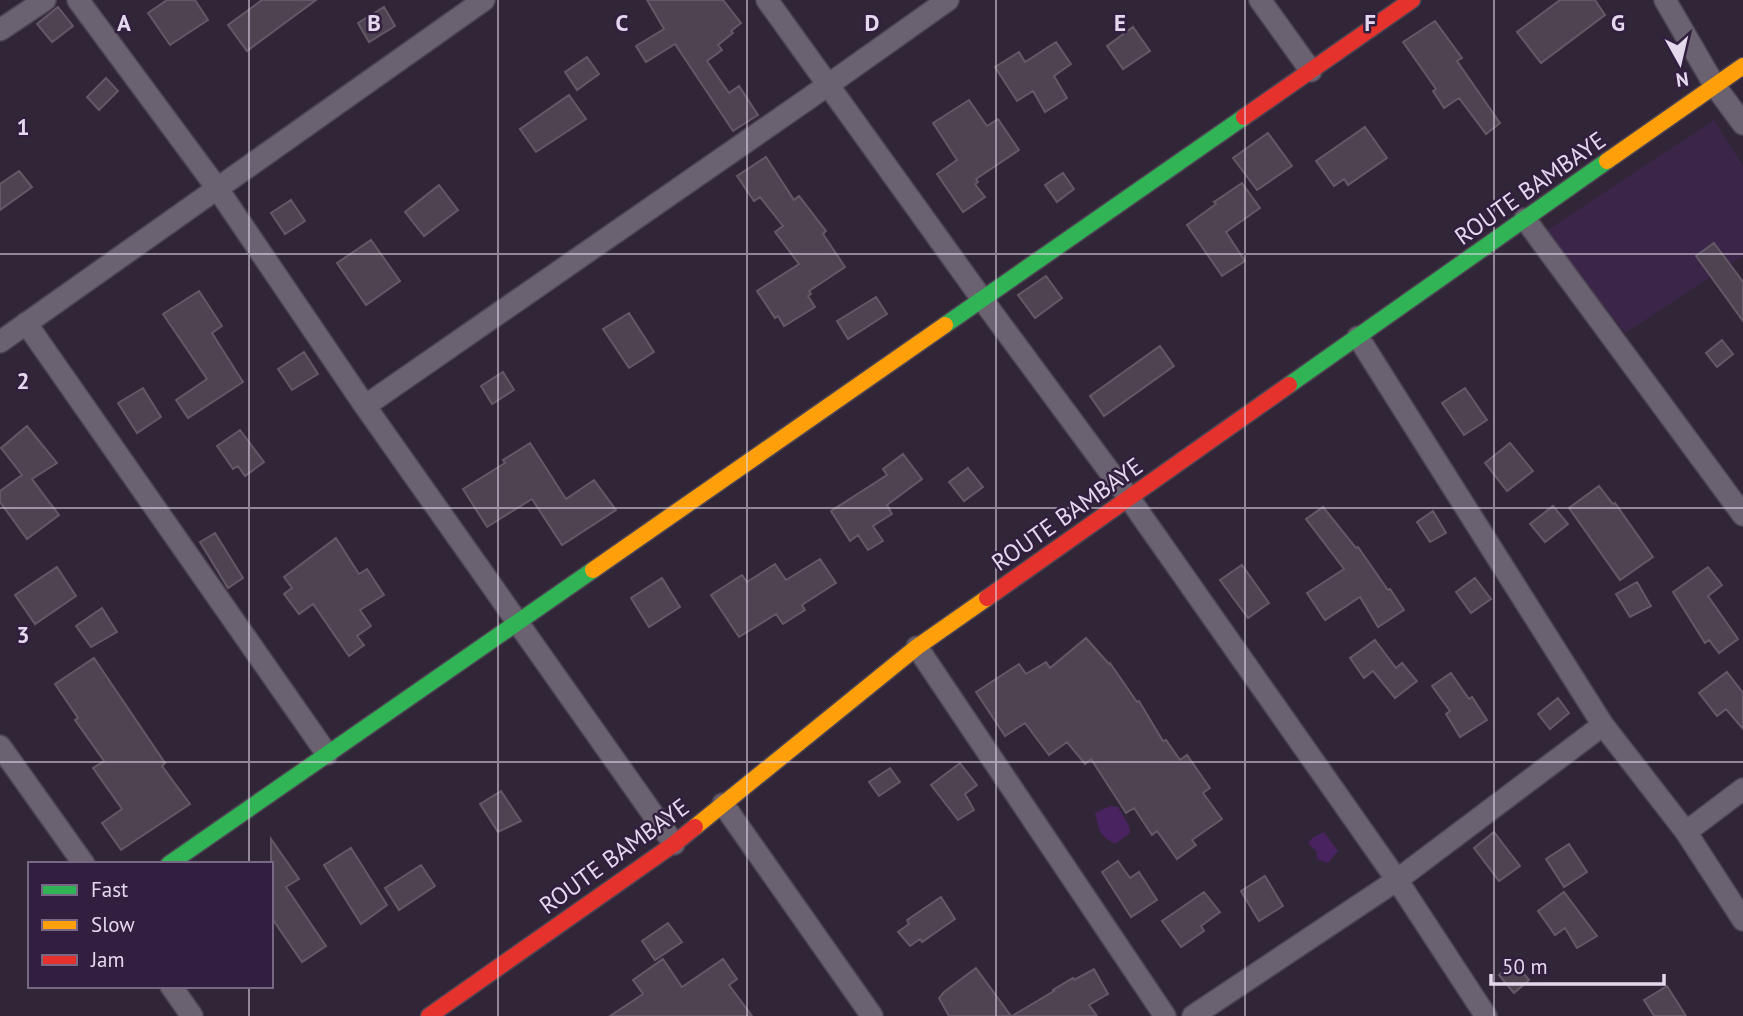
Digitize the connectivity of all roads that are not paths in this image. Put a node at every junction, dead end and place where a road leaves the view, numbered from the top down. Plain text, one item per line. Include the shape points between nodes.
1 (45, 0) edge
2 (78, 0) edge
3 (484, 0) edge
4 (767, 0) edge
5 (948, 0) edge
6 (1260, 0) edge
7 (1412, 0) edge
8 (1665, 0) edge
9 (0, 30) edge
10 (1743, 66) edge
11 (1311, 71) junction
12 (828, 85) junction
13 (1715, 86) junction
14 (1743, 124) edge
15 (217, 188) junction
16 (1525, 219) junction
17 (982, 299) junction
18 (26, 323) junction
19 (1358, 337) junction
20 (0, 342) edge
21 (365, 406) junction
22 (1129, 498) junction
23 (1743, 515) edge
24 (517, 622) junction
25 (916, 648) junction
26 (1603, 725) junction
27 (0, 746) edge
28 (327, 754) junction
29 (1743, 789) edge
30 (723, 804) junction
31 (1686, 832) junction
32 (674, 844) junction
33 (83, 862) edge
34 (172, 862) edge
35 (1397, 880) junction
36 (1743, 920) edge
37 (172, 988) edge
38 (870, 1015) edge
39 (192, 1016) edge
40 (429, 1016) edge
41 (1165, 1016) edge
42 (1193, 1016) edge
43 (1486, 1016) edge

1 - 9 street
2 - 15 street
3 - 15 street
4 - 12 street
5 - 12 street
6 - 11 street
7 - 11 street
8 - 13 street
10 - 13 street, ROUTE BAMBAYE
11 - 17 street
12 - 17 street
12 - 21 street
13 - 14 street
13 - 16 street, ROUTE BAMBAYE
15 - 18 street
15 - 21 street
16 - 19 street, ROUTE BAMBAYE
16 - 23 street
17 - 22 street
17 - 24 street
18 - 20 street
18 - 28 street
19 - 22 street, ROUTE BAMBAYE
19 - 26 street
21 - 24 street
22 - 25 street, ROUTE BAMBAYE
22 - 35 street
24 - 28 street
24 - 32 street
25 - 30 street, ROUTE BAMBAYE
25 - 41 street
26 - 31 street
26 - 35 street
27 - 33 street
28 - 34 street
29 - 31 street
30 - 32 street, ROUTE BAMBAYE
30 - 38 street
31 - 36 street
32 - 40 street, ROUTE BAMBAYE
35 - 42 street
35 - 43 street
37 - 39 street

